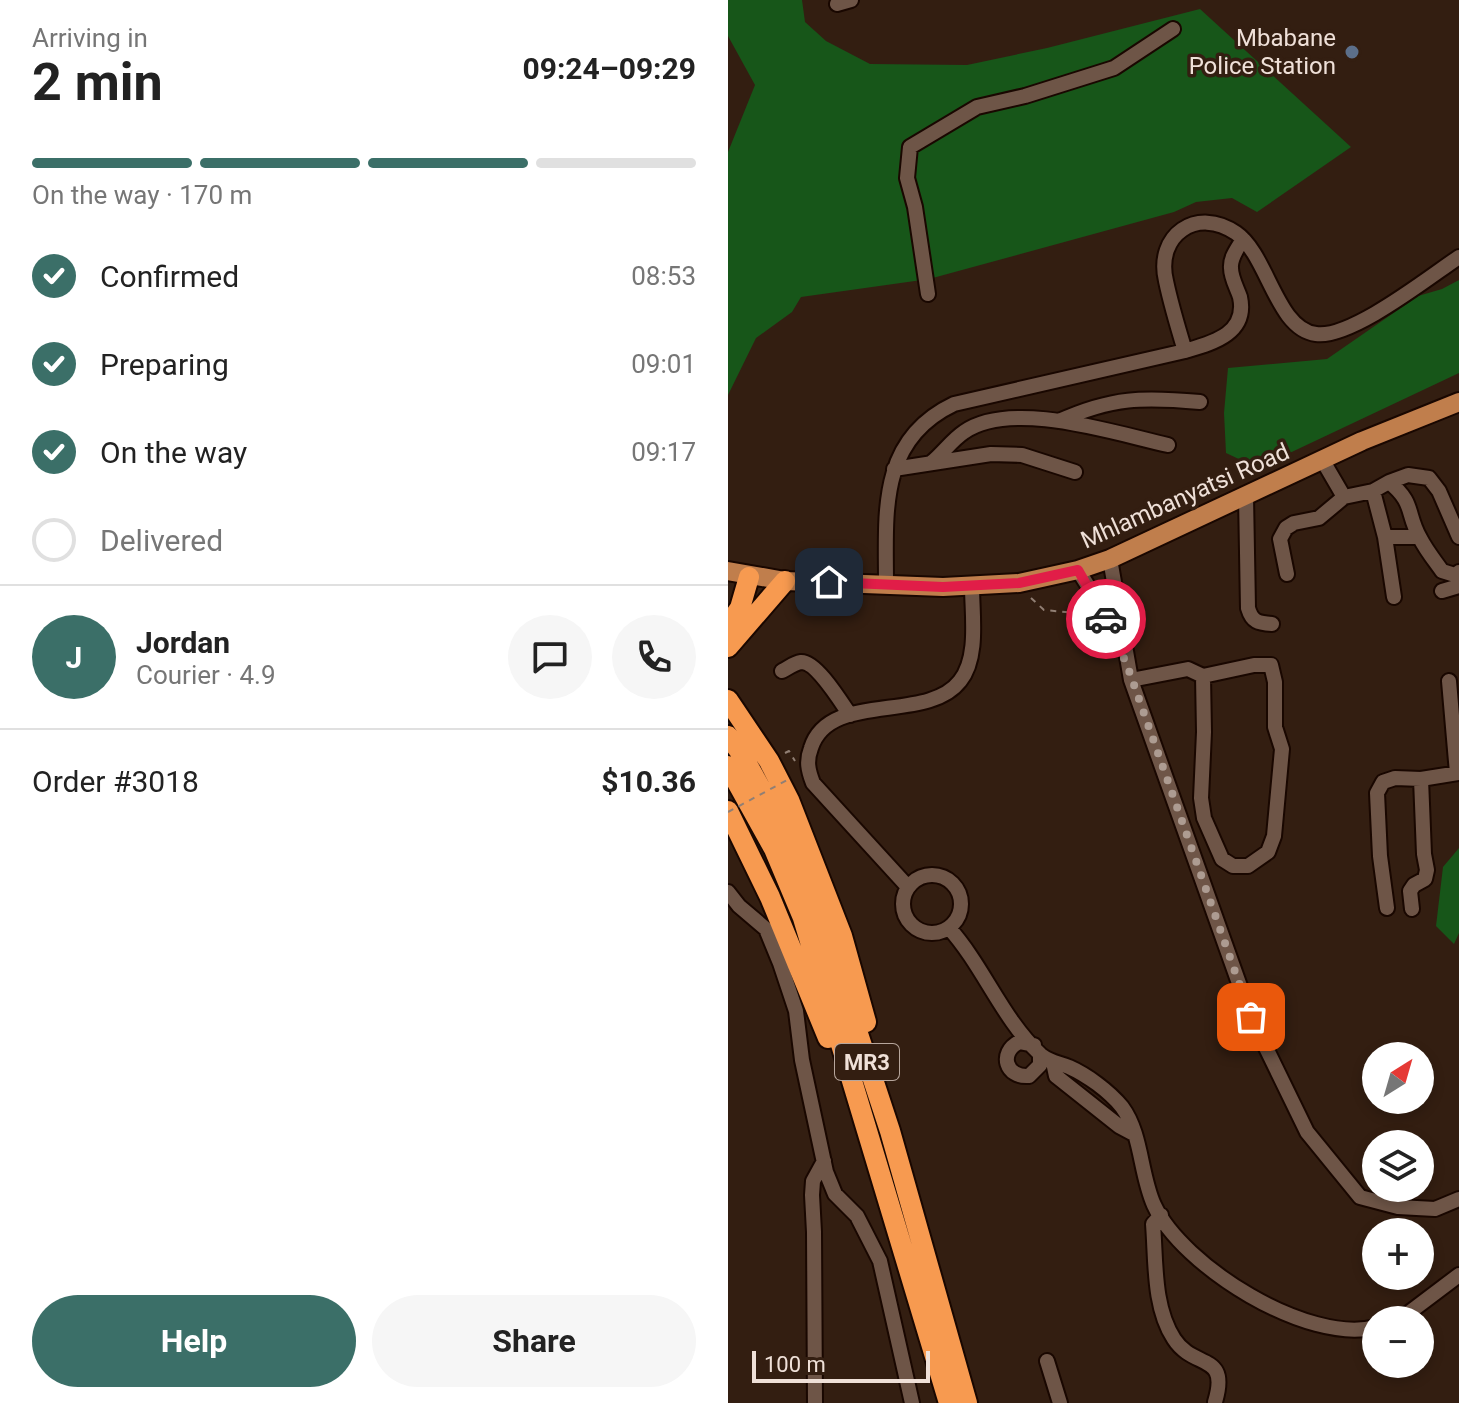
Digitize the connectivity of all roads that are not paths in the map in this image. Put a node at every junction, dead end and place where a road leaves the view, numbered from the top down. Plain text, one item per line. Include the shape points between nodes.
1 (1173, 29) dead end
2 (1243, 239) junction
3 (1459, 257) edge
4 (928, 294) dead end
5 (1185, 351) junction
6 (1200, 402) dead end
7 (1459, 402) edge
8 (1058, 421) junction
9 (1168, 445) dead end
10 (1323, 461) junction
11 (932, 462) junction
12 (894, 469) junction
13 (1075, 472) dead end
14 (1389, 482) junction
15 (1373, 491) junction
16 (1246, 496) junction
17 (1344, 497) junction
18 (1385, 537) junction
19 (1418, 537) junction
20 (1459, 537) edge
21 (1110, 559) junction
22 (1078, 570) junction
23 (728, 571) edge
24 (1459, 572) edge
25 (1287, 574) dead end
26 (749, 577) junction
27 (785, 581) junction
28 (886, 584) junction
29 (972, 586) junction
30 (1459, 586) edge
31 (1442, 591) dead end
32 (1394, 597) dead end
33 (1272, 624) dead end
34 (728, 625) edge
35 (728, 647) edge
36 (1127, 665) junction
37 (782, 671) dead end
38 (1203, 676) junction
39 (1131, 680) junction
40 (1449, 681) dead end
41 (728, 700) edge
42 (850, 715) junction
43 (728, 736) edge
44 (728, 766) edge
45 (1458, 773) edge
46 (1421, 779) junction
47 (728, 812) edge
48 (908, 887) junction
49 (728, 892) edge
50 (1387, 908) dead end
51 (1412, 909) dead end
52 (949, 928) junction
53 (890, 1131) junction
54 (872, 1149) junction
55 (824, 1161) junction
56 (1459, 1199) edge
57 (1161, 1215) junction
58 (1459, 1275) edge
59 (1418, 1306) edge
60 (1362, 1327) edge
61 (1047, 1361) dead end
62 (1215, 1402) edge
63 (815, 1403) edge
64 (912, 1403) edge
65 (949, 1403) edge
66 (967, 1403) edge
67 (1060, 1403) edge

1 - 4 street via 1114,68 977,107 910,147 907,178
2 - 3 street via 1290,318 1315,334 1328,335 1376,314
2 - 5 street via 1230,269 1241,300 1236,327 1222,340
2 - 5 street via 1206,221 1179,231 1171,241 1164,271
5 - 12 street via 954,404 925,421 899,453
6 - 8 street via 1149,397
7 - 10 main road, Mhlambanyatsi Road
8 - 9 street
8 - 11 street via 1005,418 980,424 963,432
10 - 16 main road, Mhlambanyatsi Road
10 - 17 street
11 - 12 street
11 - 13 street via 1022,455
12 - 28 street via 886,503
14 - 15 street
14 - 19 street via 1409,503
14 - 20 street via 1408,475 1429,478
15 - 17 street
15 - 18 street
16 - 21 main road, Mhlambanyatsi Road
16 - 33 street via 1248,608 1251,618
17 - 25 street via 1319,518 1286,528 1280,539
18 - 19 street
18 - 32 street
19 - 24 street via 1442,571
21 - 22 main road, Mhlambanyatsi Road
21 - 36 street
22 - 29 main road, Mhlambanyatsi Road
22 - 36 street
23 - 26 main road, Mhlambanyatsi Road
26 - 27 main road, Mhlambanyatsi Road
26 - 34 highway via 740,608
27 - 28 main road, Mhlambanyatsi Road
27 - 35 highway
28 - 29 main road, Mhlambanyatsi Road
29 - 42 street via 972,649 959,683 934,698
30 - 31 street
36 - 39 street
37 - 42 street via 804,662 815,669
38 - 38 street via 1271,665 1275,727 1282,749 1274,836 1268,852 1248,866 1222,859 1204,818
38 - 39 street via 1188,669
39 - 56 street via 1251,1017 1307,1132 1360,1197 1435,1209
40 - 45 street
41 - 53 highway via 789,800 842,936
42 - 48 street via 819,731 807,768 829,803
43 - 53 highway, MR3 via 781,825 814,900
44 - 54 highway, MR3 via 774,849 803,918
45 - 46 street
46 - 50 street via 1395,778 1383,782 1377,793
46 - 51 street via 1427,870 1425,879 1410,891
47 - 54 highway via 770,897
48 - 52 street via 903,911 911,925 933,933
48 - 52 street via 932,875 949,881 961,905
49 - 55 street via 766,929 780,963 796,1011
52 - 57 street via 975,960 1006,1015 1056,1076 1134,1134
53 - 66 highway, MR3
54 - 65 highway, MR3
55 - 63 street via 812,1195
55 - 64 street via 835,1194 857,1216 880,1261
57 - 60 street via 1220,1277 1279,1313 1328,1328
57 - 62 street via 1153,1224 1167,1329 1180,1349 1219,1374
58 - 59 street
61 - 67 street

